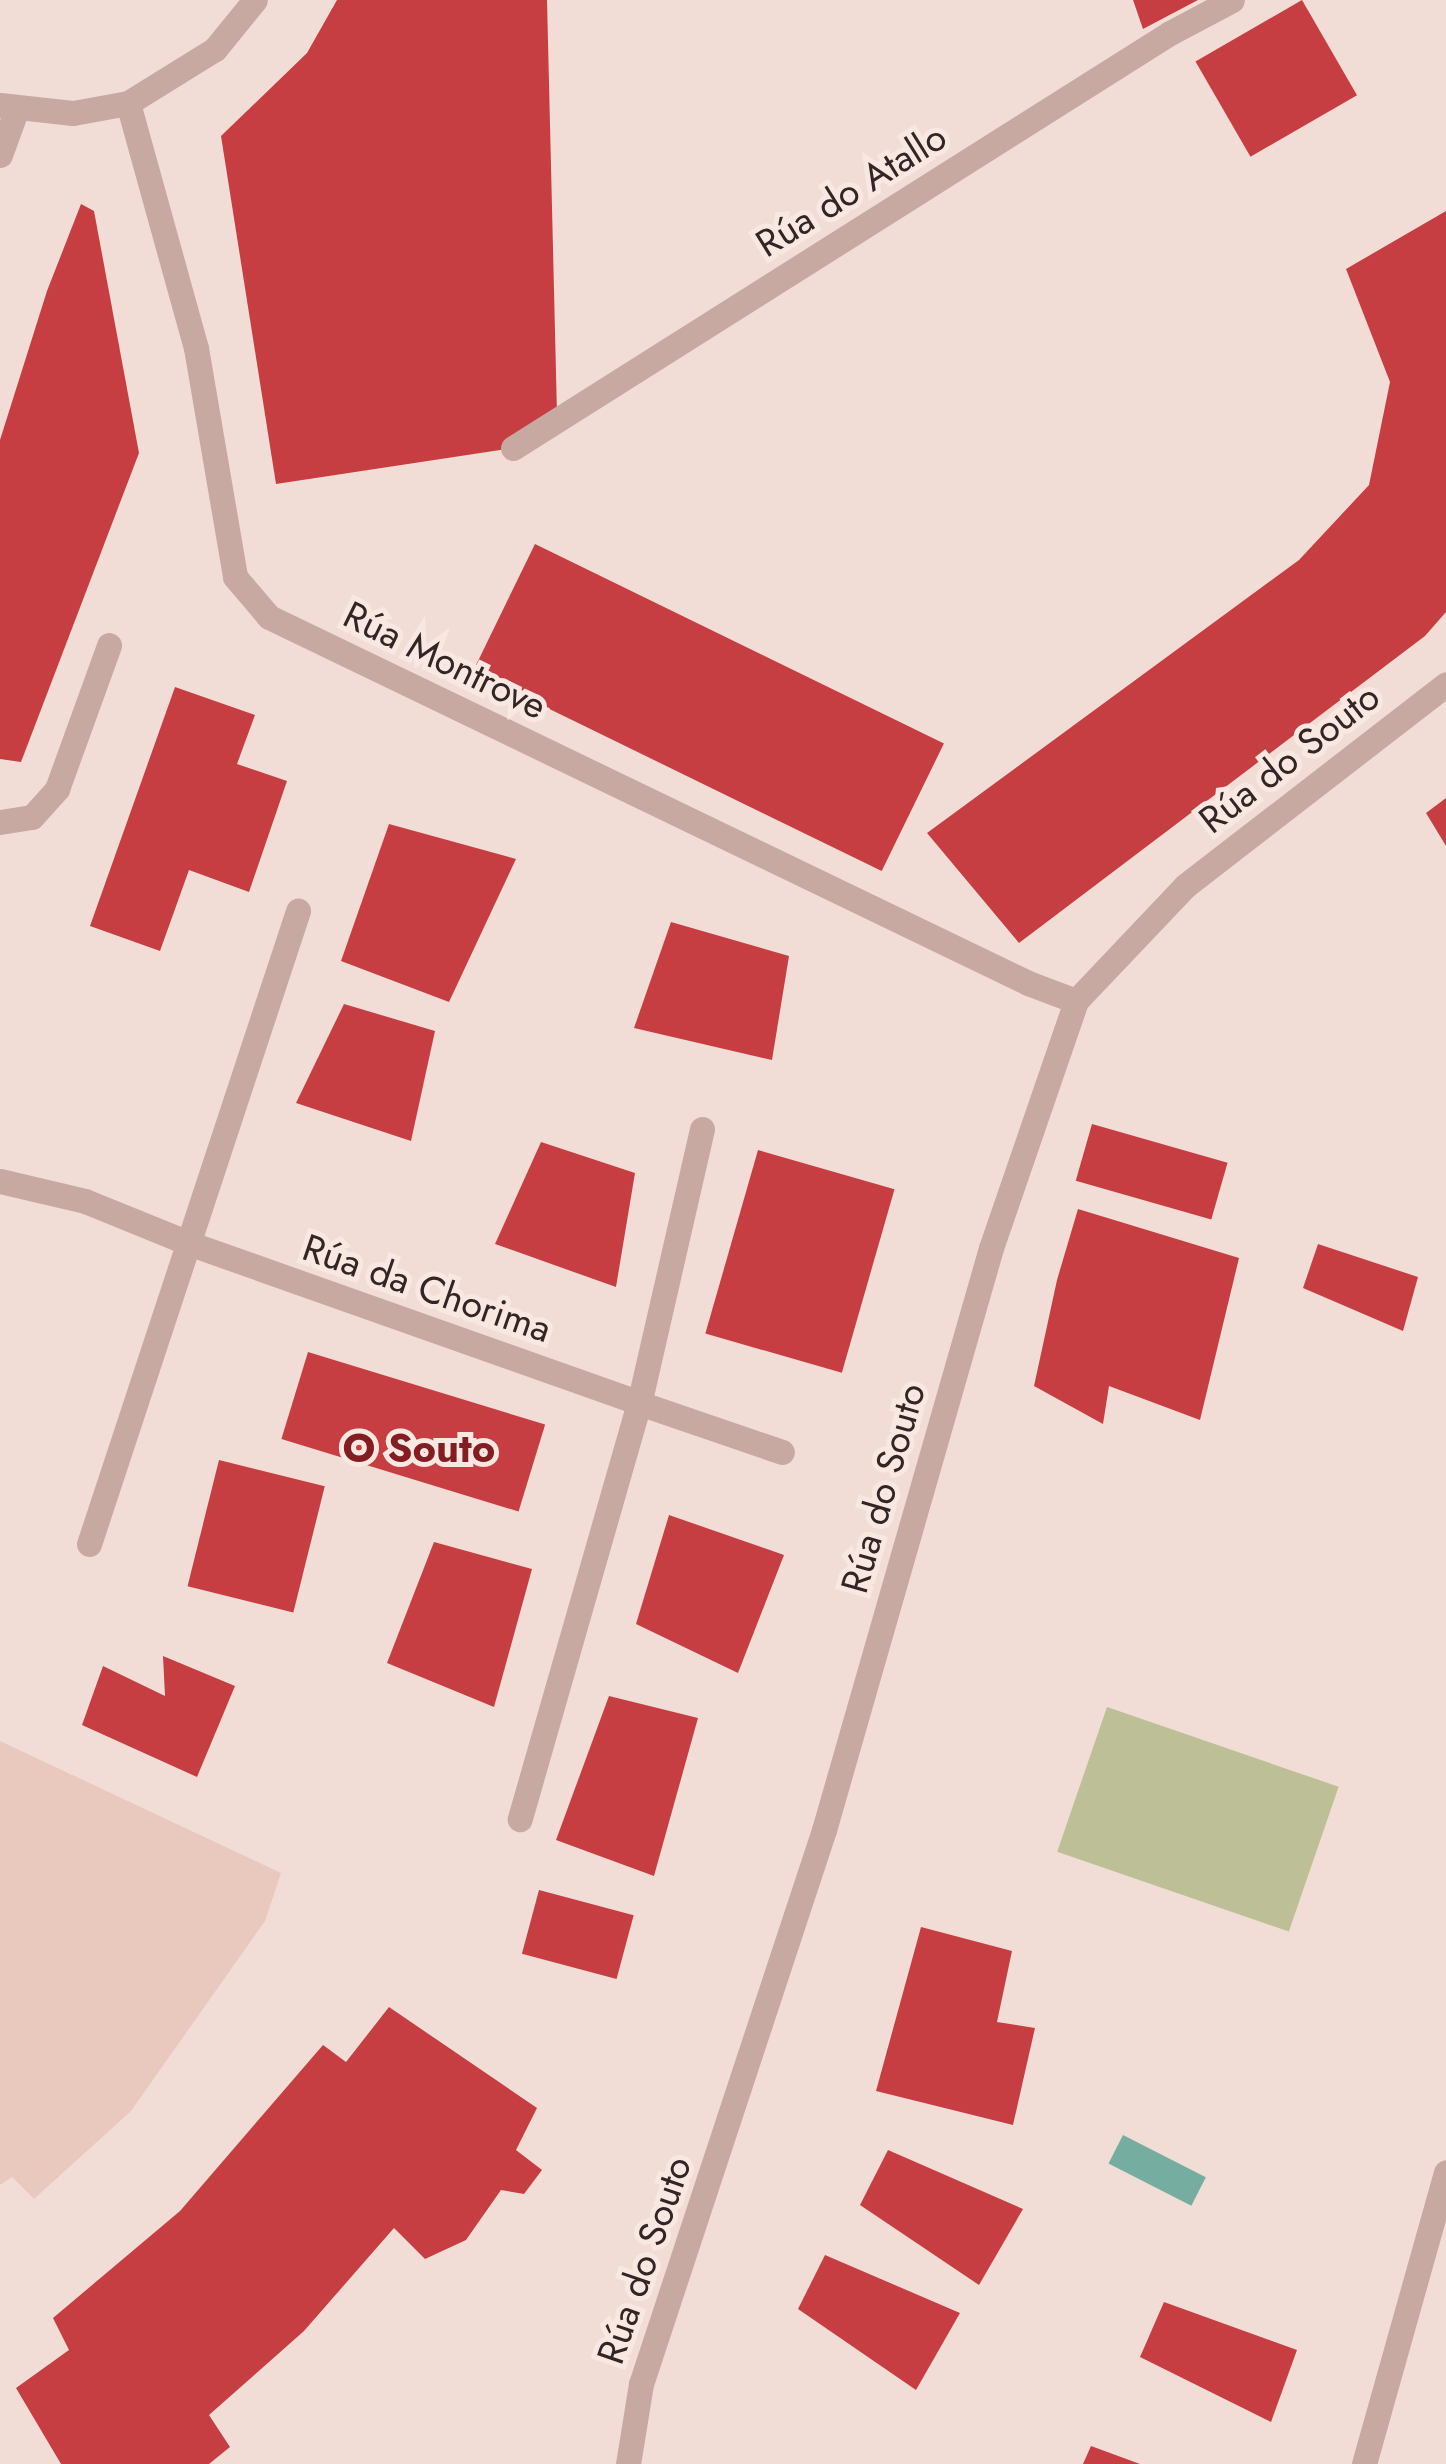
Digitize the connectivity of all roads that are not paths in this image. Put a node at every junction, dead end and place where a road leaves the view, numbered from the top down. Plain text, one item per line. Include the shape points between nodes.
1 (255, 0) edge
2 (1232, 0) edge
3 (128, 103) junction
4 (8, 107) edge
5 (0, 154) edge
6 (513, 448) dead end
7 (109, 645) dead end
8 (1446, 684) edge
9 (0, 822) edge
10 (298, 912) dead end
11 (1076, 1001) junction
12 (702, 1129) dead end
13 (0, 1180) edge
14 (190, 1244) junction
15 (639, 1403) junction
16 (782, 1452) dead end
17 (89, 1544) dead end
18 (520, 1819) dead end
19 (1446, 2172) edge
20 (628, 2464) edge
21 (1364, 2464) edge

1 - 3 street via 215,49
2 - 6 street, Rúa do Atallo
3 - 4 street via 73,113
3 - 11 street, Rúa Montrove via 196,348 234,577 268,616
4 - 5 street
7 - 9 street via 57,788 32,817
8 - 11 street, Rúa do Souto via 1185,886
10 - 14 street
11 - 20 street, Rúa do Souto via 991,1248 824,1830 641,2384
12 - 15 street
13 - 14 street, Rúa da Chorima via 85,1201
14 - 15 street, Rúa da Chorima
14 - 17 street
15 - 16 street, Rúa da Chorima
15 - 18 street
19 - 21 street

